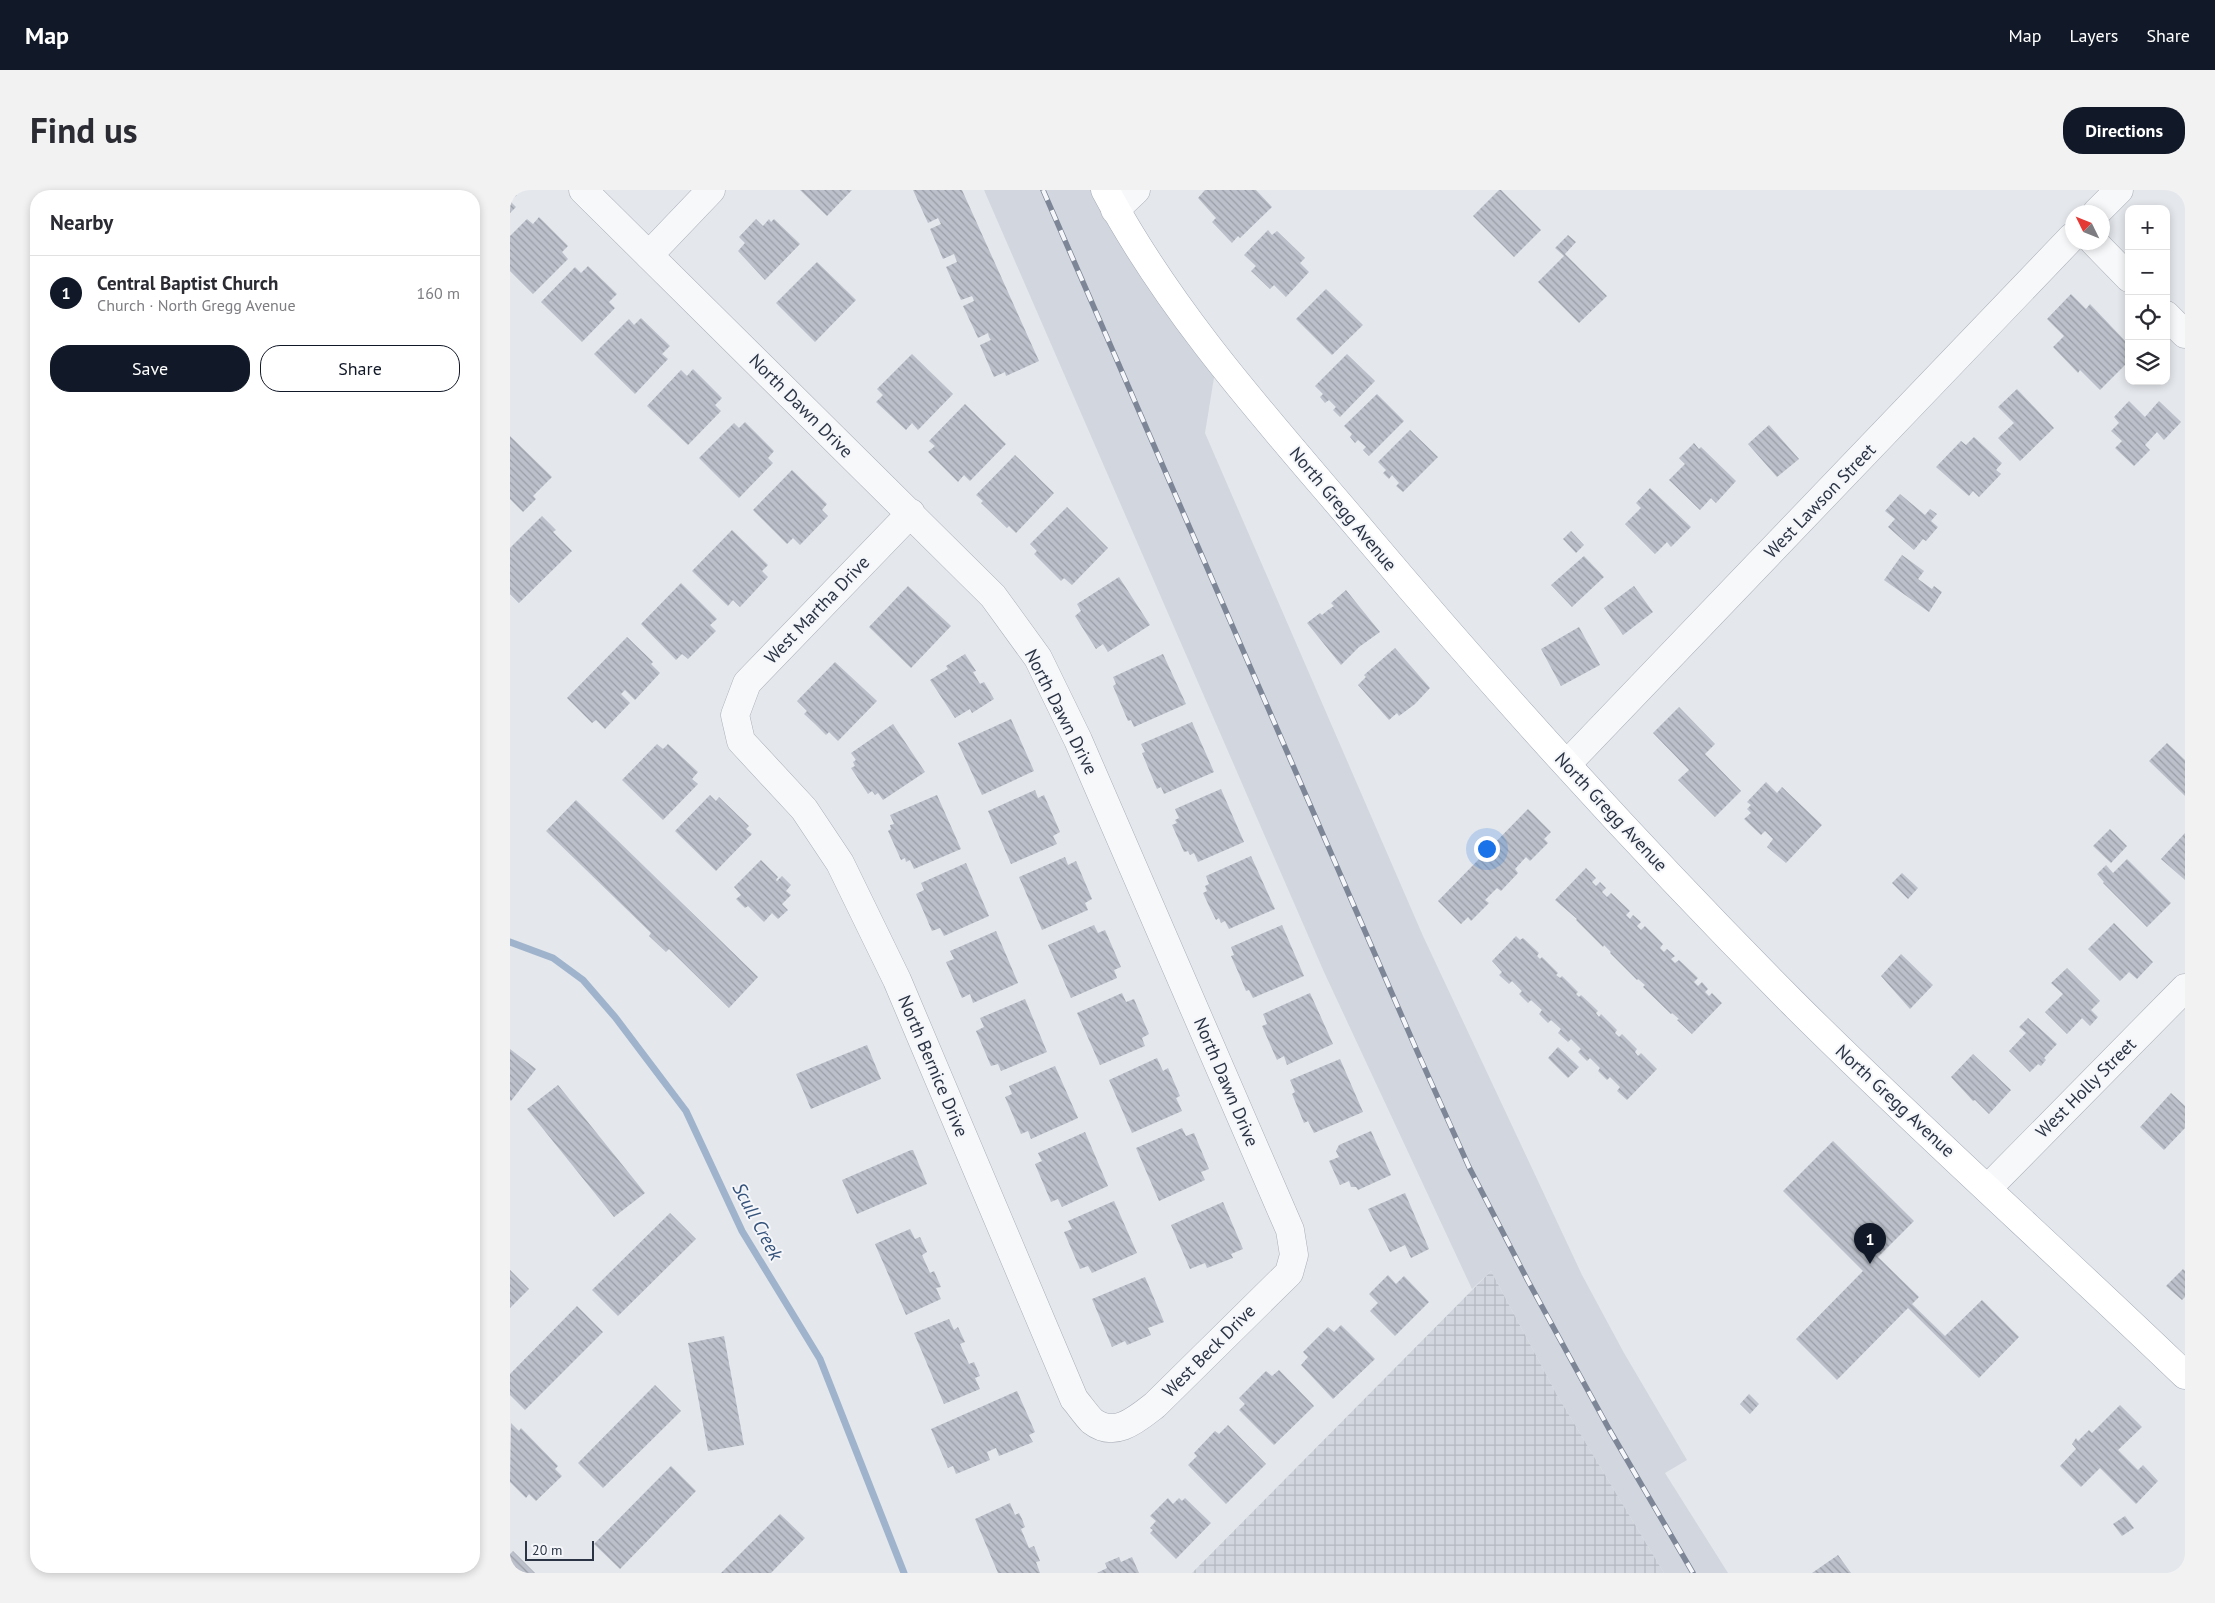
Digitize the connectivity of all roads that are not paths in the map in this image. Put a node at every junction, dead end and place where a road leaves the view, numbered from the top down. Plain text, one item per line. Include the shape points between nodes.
1 (583, 190) edge
2 (711, 190) edge
3 (1136, 190) edge
4 (2119, 190) edge
5 (1110, 200) edge
6 (2104, 205) edge
7 (2065, 244) edge
8 (2102, 250) edge
9 (649, 256) junction
10 (2125, 274) edge
11 (2170, 319) edge
12 (2185, 334) edge
13 (911, 513) junction
14 (735, 715) joint
15 (1567, 764) junction
16 (2185, 988) edge
17 (1988, 1188) junction
18 (1294, 1255) joint
19 (2185, 1375) edge
20 (1109, 1429) joint

1 - 9 street, North Dawn Drive
2 - 9 street
3 - 5 street
4 - 6 street
5 - 15 main road, North Gregg Avenue via 1142,256 1217,359 1469,657
7 - 15 street, West Lawson Street
8 - 10 street
9 - 13 street, North Dawn Drive
11 - 12 street
13 - 14 street, West Martha Drive via 747,683
13 - 18 street, North Dawn Drive via 993,596 1038,658 1078,740 1286,1221
14 - 20 street, North Bernice Drive via 741,741 804,809 840,863 897,980 1074,1399 1093,1421
15 - 17 main road, North Gregg Avenue via 1794,1004
16 - 17 street, West Holly Street
17 - 19 main road, North Gregg Avenue
18 - 20 street, West Beck Drive via 1289,1273 1155,1405 1132,1424

